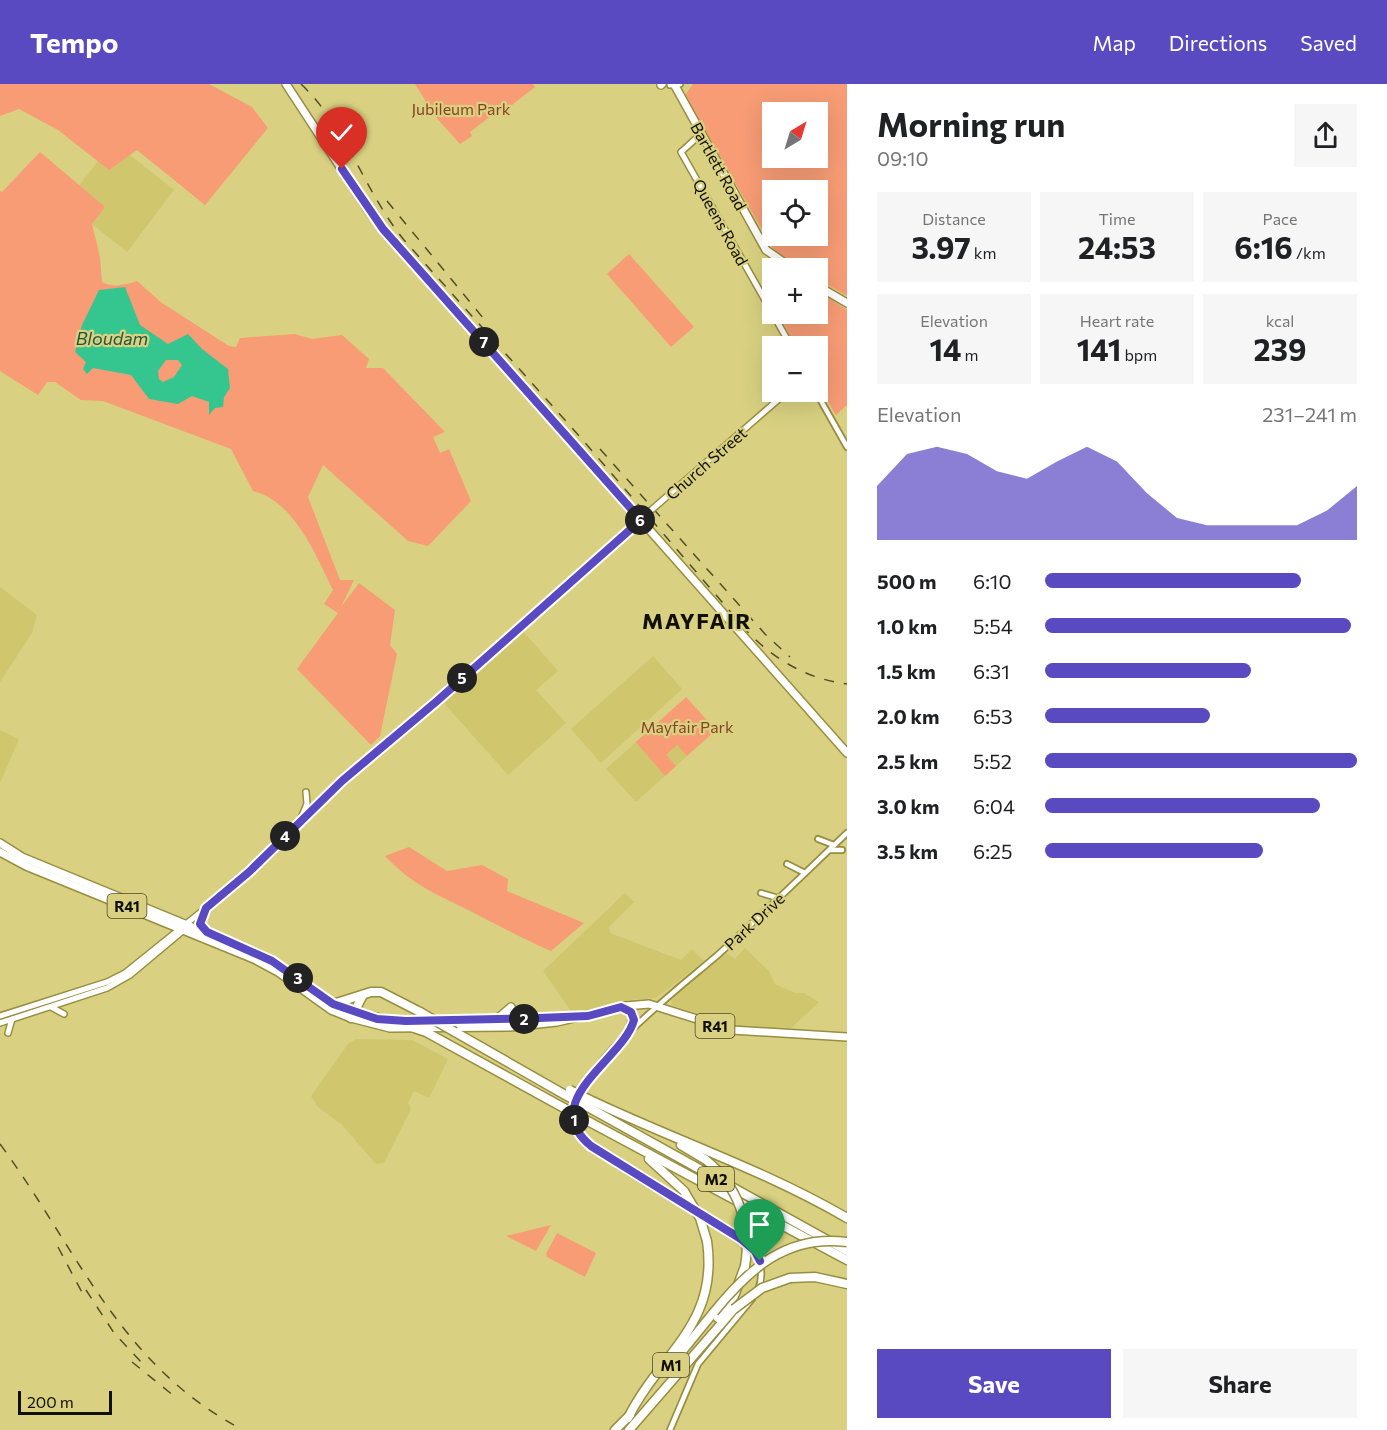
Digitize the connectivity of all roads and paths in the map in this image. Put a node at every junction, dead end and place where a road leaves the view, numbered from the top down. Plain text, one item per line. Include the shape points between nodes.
1 (286, 84) edge
2 (674, 84) edge
3 (700, 135) junction
4 (775, 258) edge
5 (828, 291) edge
6 (847, 302) edge
7 (785, 336) edge
8 (776, 402) edge
9 (822, 402) edge
10 (847, 447) edge
11 (642, 519) junction
12 (847, 753) edge
13 (306, 792) dead end
14 (299, 822) junction
15 (847, 833) edge
16 (818, 839) dead end
17 (0, 843) edge
18 (834, 845) junction
19 (830, 850) junction
20 (842, 850) dead end
21 (0, 852) edge
22 (787, 864) dead end
23 (805, 873) junction
24 (76, 882) junction
25 (761, 893) dead end
26 (778, 898) junction
27 (206, 908) junction
28 (185, 926) junction
29 (207, 932) junction
30 (363, 994) junction
31 (333, 1004) junction
32 (657, 1005) junction
33 (51, 1007) junction
34 (511, 1007) dead end
35 (621, 1007) junction
36 (63, 1014) dead end
37 (352, 1015) junction
38 (0, 1016) edge
39 (588, 1016) junction
40 (12, 1019) junction
41 (440, 1020) junction
42 (495, 1020) junction
43 (0, 1023) edge
44 (414, 1028) junction
45 (432, 1028) junction
46 (630, 1030) junction
47 (8, 1033) dead end
48 (847, 1037) edge
49 (440, 1040) junction
50 (587, 1103) junction
51 (655, 1131) junction
52 (620, 1138) junction
53 (847, 1218) edge
54 (847, 1242) edge
55 (847, 1251) edge
56 (847, 1262) edge
57 (847, 1284) edge
58 (690, 1358) junction
59 (628, 1418) junction
60 (615, 1430) edge
61 (629, 1430) edge
62 (670, 1430) edge

1 - 11 main road via 369,211
2 - 3 main road, Bartlett Road
3 - 4 main road, Bartlett Road via 764,251
3 - 7 main road, Queens Road via 681,152
5 - 6 main road
8 - 11 main road, Church Street, bridge
9 - 10 street
11 - 12 main road
11 - 14 main road, Church Street
13 - 14 main road via 307,804
14 - 27 main road, Church Street
15 - 18 street, Park Drive
16 - 18 street
17 - 24 main road, R41
18 - 19 street, Park Drive
19 - 20 street
19 - 23 street, Park Drive
21 - 24 main road, R41 via 19,863
22 - 23 street
23 - 26 street, Park Drive
24 - 28 main road, R41
25 - 26 street
26 - 32 street, Park Drive
27 - 28 main road, Church Street
27 - 29 main road via 200,921
28 - 29 main road, R41
28 - 33 main road via 124,980
28 - 37 main road, R41 via 272,969 325,1006
28 - 38 main road via 112,980
29 - 31 main road, R41 via 272,961
30 - 31 highway
30 - 37 highway
30 - 50 highway, M2, bridge via 384,993
31 - 37 main road, R41
32 - 35 main road, R41
32 - 46 street, Park Drive
32 - 48 main road, R41 via 732,1030
33 - 36 main road
33 - 40 main road
34 - 42 main road
35 - 39 main road, R41
35 - 46 main road via 633,1015
37 - 41 main road, R41 via 385,1020
37 - 44 main road, R41 via 390,1028
39 - 42 main road, R41
39 - 45 main road, R41 via 510,1027
40 - 43 main road
40 - 47 main road
41 - 42 main road, R41
41 - 45 highway
44 - 45 main road, R41
44 - 49 highway
45 - 49 highway
46 - 62 street, Park Drive via 576,1101 573,1113 580,1135 597,1150 741,1239 755,1251 761,1267 758,1292 698,1364
49 - 52 highway, M2, bridge
50 - 51 highway
50 - 55 highway, M2
51 - 53 highway via 763,1174
51 - 58 highway, bridge via 706,1160 726,1182 740,1205 747,1236 745,1266 729,1303
52 - 56 highway, M2
52 - 59 highway, bridge via 661,1167 684,1191 700,1218 707,1241 709,1276 700,1308 681,1342
54 - 59 highway, M1, bridge via 809,1242 767,1258 747,1274
57 - 58 highway, M1, bridge via 815,1277 790,1278 762,1288 734,1309
58 - 61 highway, M1
59 - 60 highway, M1

